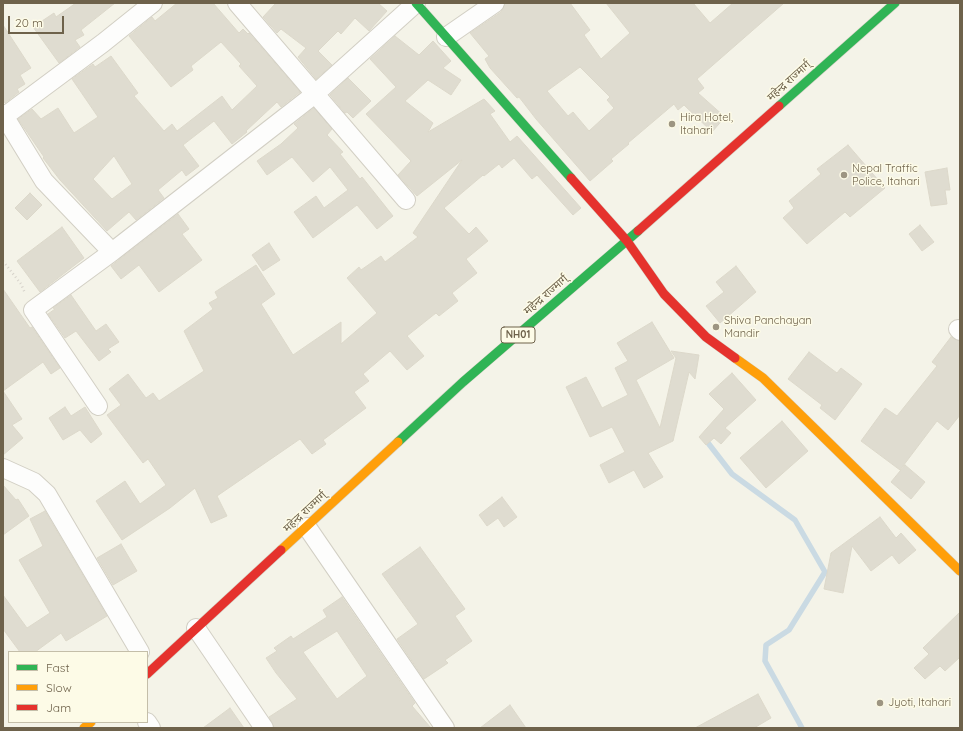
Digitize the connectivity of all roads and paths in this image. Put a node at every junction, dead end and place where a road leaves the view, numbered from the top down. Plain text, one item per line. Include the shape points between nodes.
1 (153, 3) edge
2 (237, 3) edge
3 (496, 3) edge
4 (895, 3) edge
5 (407, 6) edge
6 (446, 37) junction
7 (316, 94) junction
8 (4, 115) edge
9 (406, 200) dead end
10 (627, 241) junction
11 (112, 252) junction
12 (3, 261) edge
13 (33, 310) junction
14 (98, 406) dead end
15 (3, 468) edge
16 (307, 527) junction
17 (960, 571) edge
18 (196, 628) junction
19 (139, 651) edge
20 (148, 669) edge
21 (264, 728) edge
22 (445, 728) edge

1 - 8 street
2 - 7 street
3 - 6 street
4 - 10 main road, महेन्द्र राज्मार्ग् / NH01
5 - 6 main road
5 - 7 street
6 - 10 main road
7 - 9 street
7 - 11 street
8 - 11 street via 44,181
10 - 16 main road, महेन्द्र राज्मार्ग् / NH01 via 463,382
10 - 17 main road via 664,294 706,337 763,378
11 - 13 street
12 - 13 path via 21,284
13 - 14 street
15 - 19 street via 34,482 47,494
16 - 18 main road, महेन्द्र राज्मार्ग् / NH01
16 - 22 street
18 - 20 main road, महेन्द्र राज्मार्ग् / NH01
18 - 21 street

